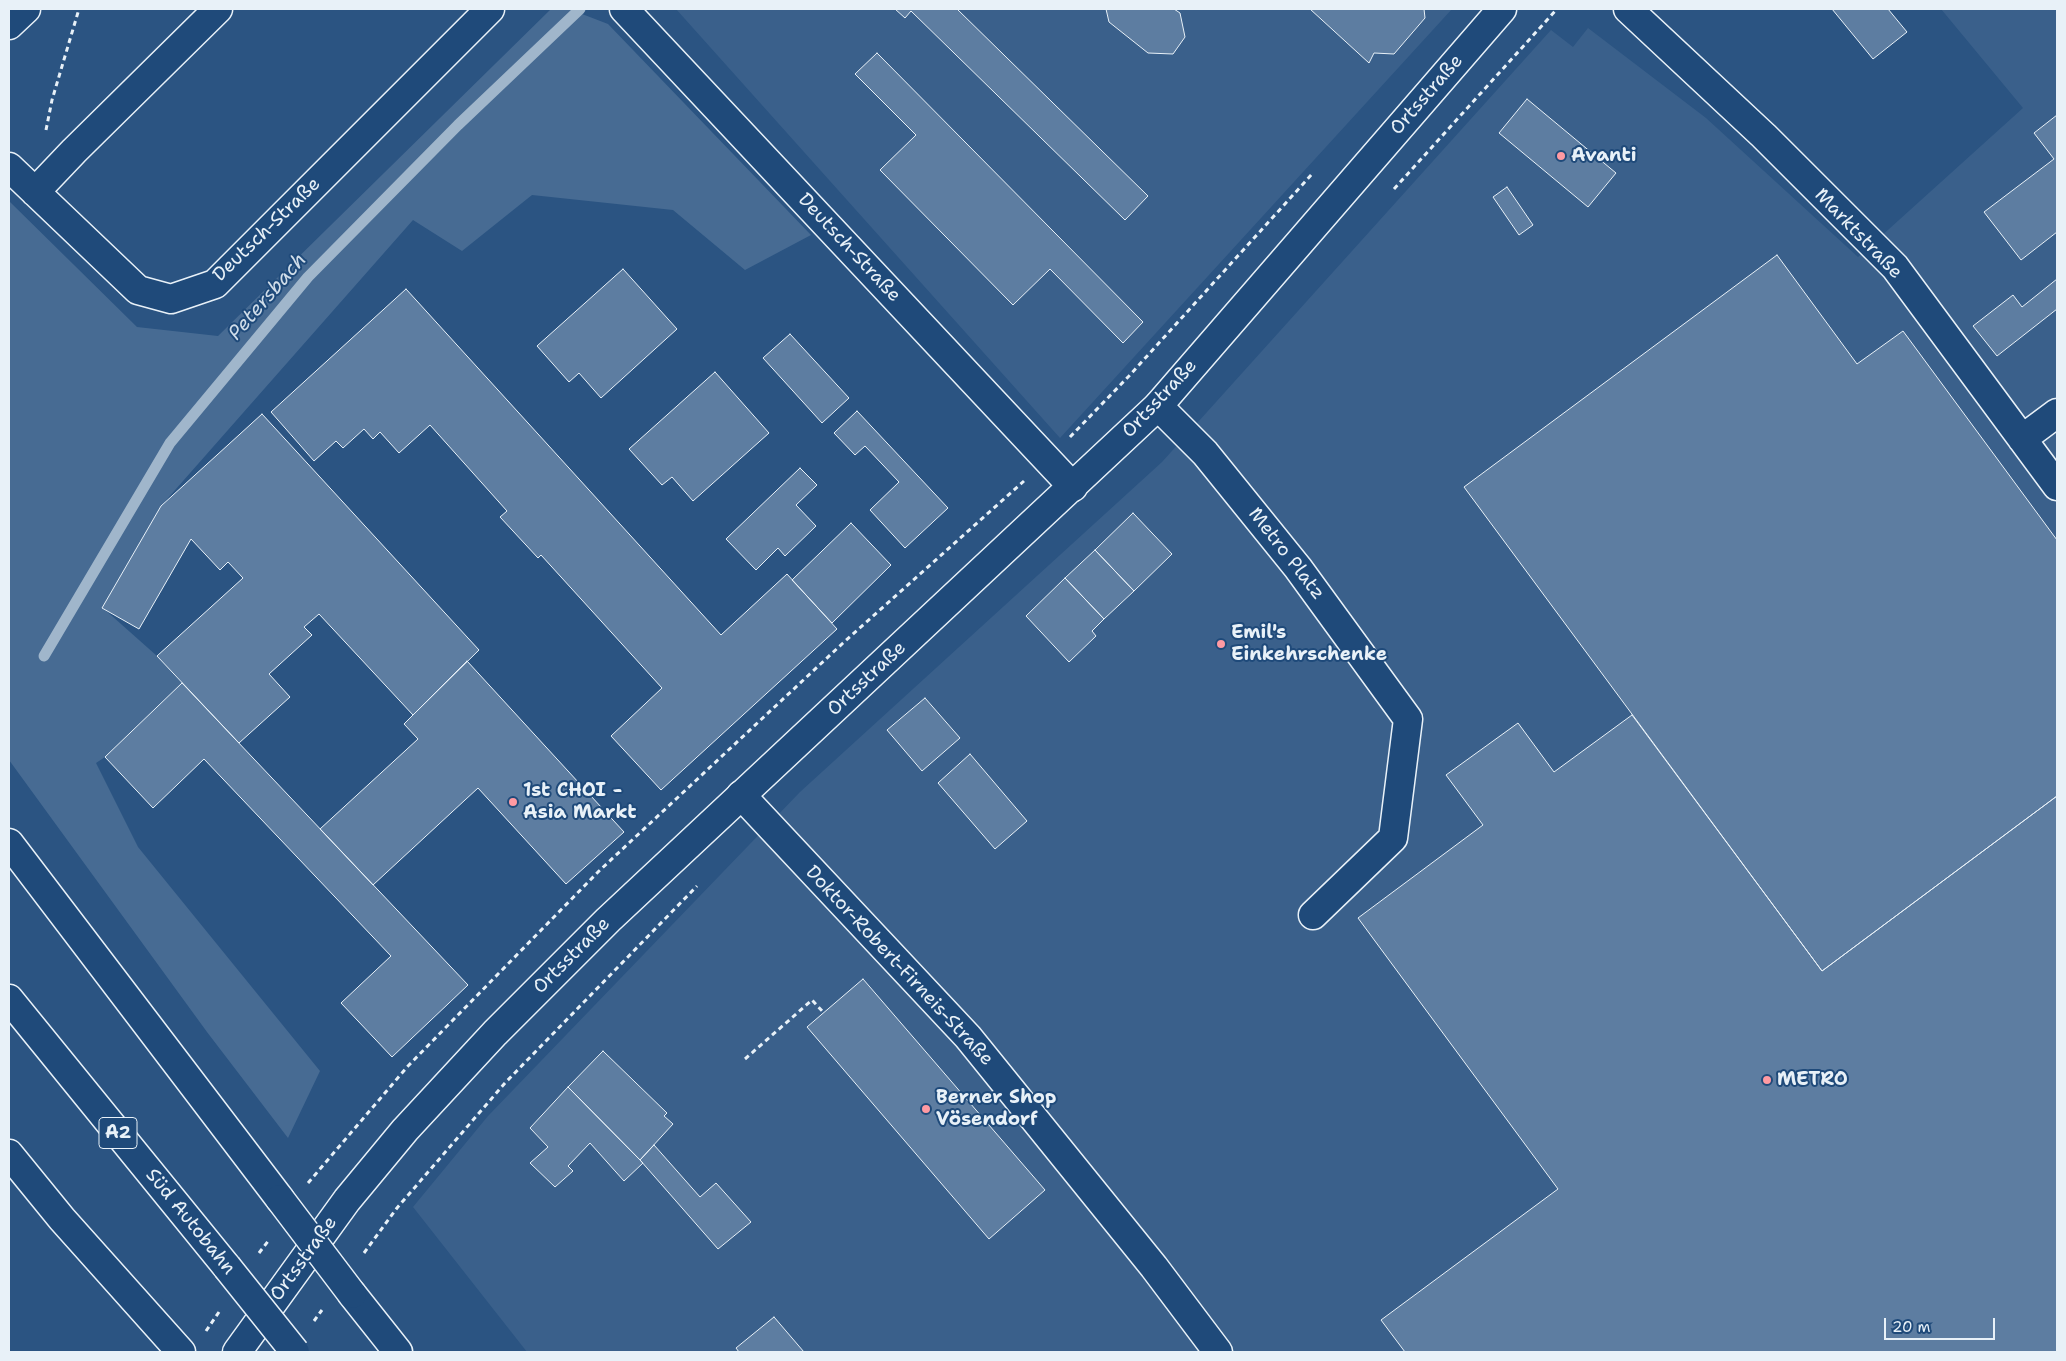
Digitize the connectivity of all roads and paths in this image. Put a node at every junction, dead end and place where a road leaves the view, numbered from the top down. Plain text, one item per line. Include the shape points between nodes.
1 (26, 9) edge
2 (79, 9) edge
3 (218, 9) edge
4 (490, 9) edge
5 (624, 9) edge
6 (1502, 9) edge
7 (1628, 9) edge
8 (9, 25) edge
9 (45, 137) dead end
10 (9, 167) edge
11 (1315, 170) dead end
12 (36, 192) junction
13 (1158, 406) junction
14 (2057, 413) edge
15 (2022, 439) junction
16 (1048, 460) junction
17 (2057, 486) edge
18 (1073, 487) junction
19 (741, 796) junction
20 (9, 843) edge
21 (1313, 915) dead end
22 (9, 999) edge
23 (824, 1013) dead end
24 (745, 1059) dead end
25 (9, 1154) edge
26 (9, 1176) edge
27 (306, 1186) dead end
28 (62, 1219) junction
29 (273, 1234) dead end
30 (256, 1257) dead end
31 (224, 1305) dead end
32 (185, 1344) edge
33 (237, 1352) edge
34 (295, 1352) edge
35 (398, 1352) edge
36 (1218, 1352) edge

1 - 8 main road
2 - 9 path via 52,100
3 - 12 main road
4 - 12 main road, Deutsch-Straße via 215,284 171,298 138,290
5 - 16 main road, Deutsch-Straße
6 - 13 main road, Ortsstraße
7 - 15 main road, Marktstraße via 1764,136 1895,267
10 - 12 main road, Deutsch-Straße
11 - 16 path via 1130,376
13 - 18 main road, Ortsstraße
13 - 21 main road, Metro Platz via 1206,453 1292,560 1408,718 1392,838
14 - 15 main road
15 - 17 main road, Marktstraße
16 - 18 main road, Deutsch-Straße
16 - 27 path via 843,643 599,871 408,1066
18 - 19 main road, Ortsstraße
19 - 33 main road, Ortsstraße via 601,927 495,1033 405,1130 347,1200
19 - 36 main road, Doktor-Robert-Firneis-Straße via 968,1037 1154,1267
20 - 35 main road, bridge
22 - 34 main road, Süd Autobahn / A2, bridge
23 - 24 path via 812,1000
25 - 28 main road
26 - 28 main road
28 - 32 main road
29 - 30 path
31 - 32 path

